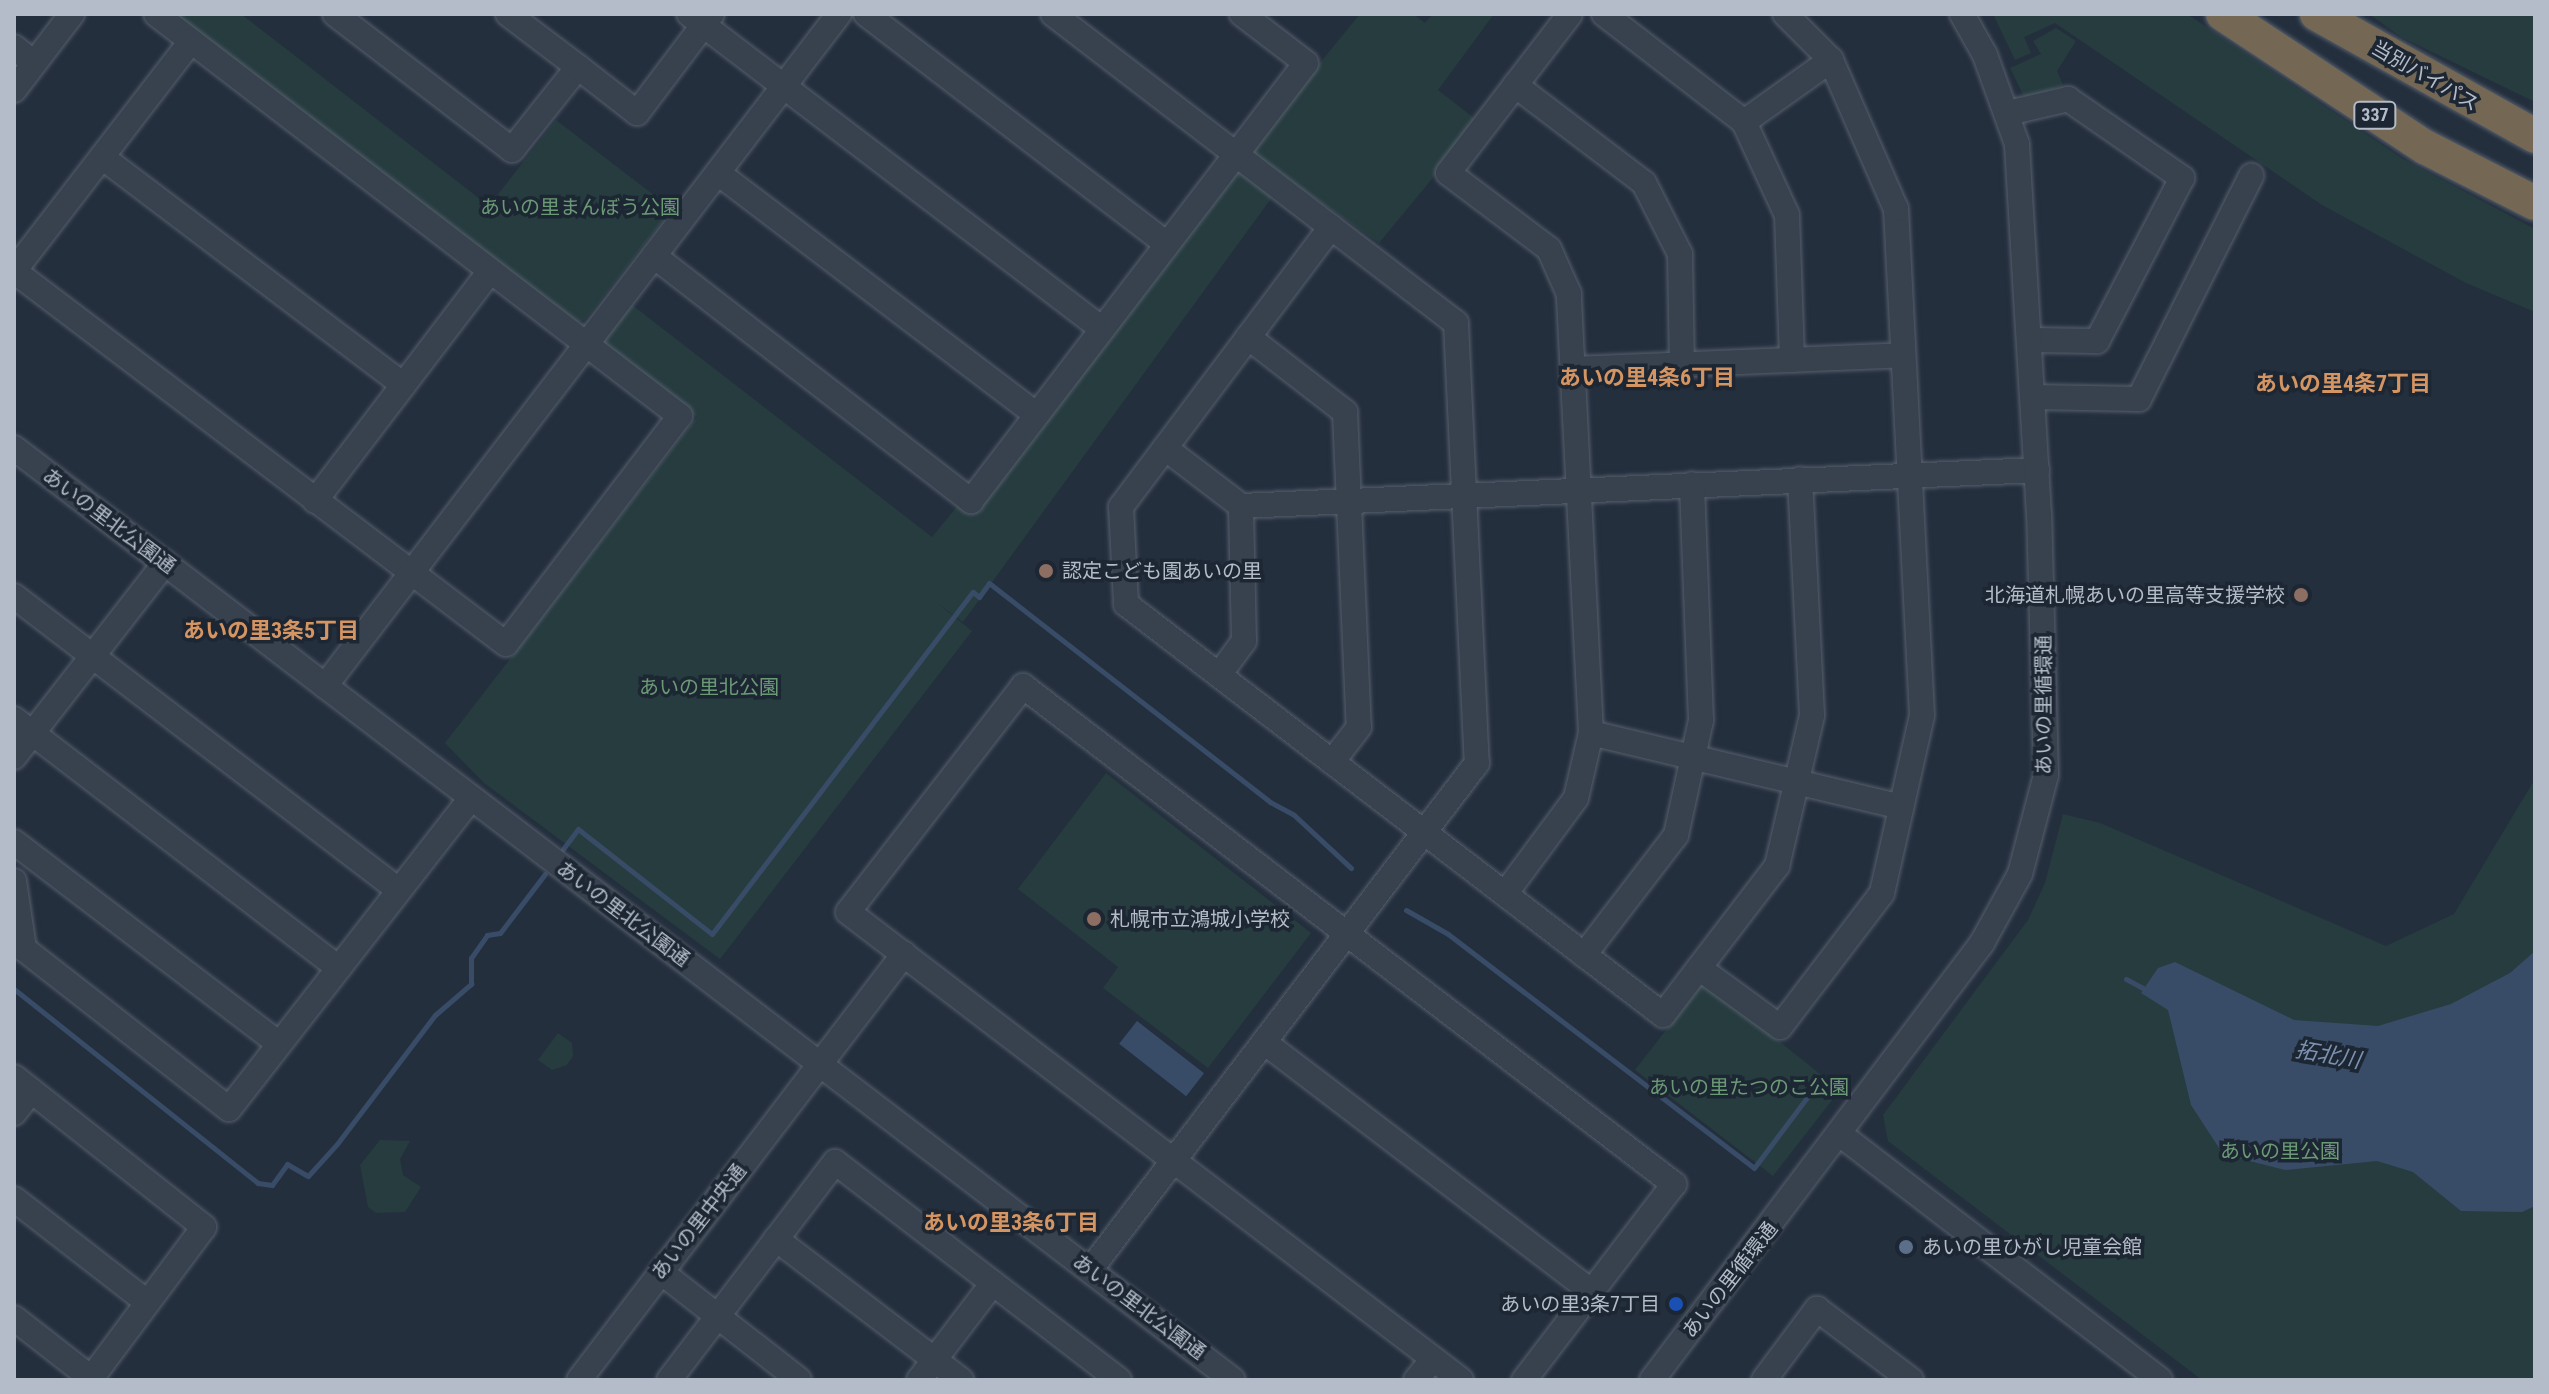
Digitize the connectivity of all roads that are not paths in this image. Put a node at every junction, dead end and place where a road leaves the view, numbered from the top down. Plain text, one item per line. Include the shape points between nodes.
1 (72, 14) edge
2 (156, 14) edge
3 (335, 14) edge
4 (508, 14) edge
5 (839, 14) edge
6 (866, 14) edge
7 (1053, 14) edge
8 (1242, 14) edge
9 (1570, 14) edge
10 (1604, 14) edge
11 (1785, 14) edge
12 (1962, 14) edge
13 (2223, 14) edge
14 (2317, 14) edge
15 (702, 18) edge
16 (191, 41) junction
17 (14, 47) edge
18 (1831, 60) junction
19 (34, 63) junction
20 (578, 67) junction
21 (1515, 85) junction
22 (784, 86) junction
23 (14, 90) edge
24 (2008, 113) junction
25 (1744, 122) junction
26 (2535, 136) edge
27 (1235, 154) junction
28 (102, 157) junction
29 (718, 173) junction
30 (2251, 176) dead end
31 (2535, 203) edge
32 (1331, 227) junction
33 (1167, 244) junction
34 (654, 256) junction
35 (14, 271) edge
36 (490, 271) junction
37 (1102, 329) junction
38 (1248, 337) junction
39 (2030, 340) junction
40 (586, 345) junction
41 (1903, 355) junction
42 (1792, 360) junction
43 (1682, 365) junction
44 (1573, 369) junction
45 (403, 385) junction
46 (2033, 397) junction
47 (1037, 415) junction
48 (14, 448) edge
49 (1165, 448) junction
50 (2037, 470) junction
51 (1909, 475) junction
52 (1800, 479) junction
53 (1692, 484) junction
54 (1579, 488) junction
55 (1464, 493) junction
56 (1349, 500) junction
57 (315, 501) junction
58 (1241, 506) junction
59 (165, 563) junction
60 (411, 574) junction
61 (14, 596) edge
62 (93, 656) junction
63 (1219, 675) junction
64 (325, 686) junction
65 (23, 726) edge
66 (1591, 733) junction
67 (14, 757) edge
68 (1693, 758) junction
69 (1332, 762) junction
70 (1796, 782) junction
71 (471, 798) junction
72 (1901, 807) junction
73 (1424, 832) junction
74 (14, 842) edge
75 (14, 881) edge
76 (399, 890) junction
77 (1505, 894) junction
78 (1347, 933) junction
79 (904, 954) junction
80 (1584, 955) junction
81 (339, 968) junction
82 (1699, 968) junction
83 (1264, 1042) junction
84 (279, 1044) junction
85 (821, 1064) junction
86 (23, 1084) edge
87 (14, 1113) edge
88 (1841, 1135) junction
89 (1172, 1161) junction
90 (14, 1199) edge
91 (776, 1239) junction
92 (1090, 1270) junction
93 (661, 1272) junction
94 (993, 1283) junction
95 (1592, 1292) junction
96 (147, 1302) junction
97 (716, 1317) junction
98 (14, 1318) edge
99 (1433, 1359) junction
100 (935, 1360) junction
101 (1222, 1377) edge
102 (90, 1379) edge
103 (579, 1380) edge
104 (669, 1380) edge
105 (799, 1380) edge
106 (919, 1380) edge
107 (961, 1380) edge
108 (1119, 1380) edge
109 (1416, 1380) edge
110 (1461, 1380) edge
111 (1524, 1380) edge
112 (1652, 1380) edge
113 (1764, 1380) edge
114 (1911, 1380) edge
115 (2160, 1380) edge

1 - 19 street
2 - 16 street
3 - 20 street via 512,150
4 - 20 street
5 - 22 street
6 - 33 street
7 - 27 street
8 - 27 street via 1306,63
9 - 21 street
10 - 25 street
11 - 18 street
12 - 24 street, あいの里循環通
13 - 31 highway, 337 via 2425,147
14 - 26 highway, 当別バイパス
15 - 20 street via 637,113
15 - 22 street
16 - 28 street
16 - 36 street
17 - 19 street
18 - 25 street
18 - 41 street via 1896,209
19 - 23 street
21 - 43 street via 1644,183 1680,254
21 - 44 street via 1448,173 1549,249 1569,294
22 - 29 street
22 - 37 street
24 - 39 street, あいの里循環通 via 2017,144
24 - 39 street via 2068,99 2182,178 2097,341
25 - 42 street via 1787,215
27 - 32 street
27 - 33 street
28 - 35 street
28 - 45 street
29 - 34 street
29 - 47 street
30 - 46 street via 2139,399
32 - 38 street
32 - 55 street via 1456,323
33 - 37 street
34 - 40 street
34 - 47 street via 971,501
35 - 57 street
36 - 40 street
36 - 45 street
37 - 47 street
38 - 49 street
38 - 56 street via 1345,412
39 - 46 street, あいの里循環通
40 - 60 street
40 - 60 street via 680,416 506,644
41 - 42 street
41 - 51 street
42 - 43 street
43 - 44 street
44 - 54 street
45 - 57 street
46 - 50 street, あいの里循環通
48 - 59 street, あいの里北公園通
49 - 58 street
49 - 63 street via 1121,507 1126,604
50 - 51 street
50 - 88 street, あいの里循環通 via 2046,775 2020,874 1982,943
51 - 52 street
51 - 72 street via 1922,715
52 - 53 street
52 - 70 street via 1812,715
53 - 54 street
53 - 68 street via 1701,720
54 - 55 street
54 - 66 street
55 - 56 street
55 - 73 street via 1477,763
56 - 58 street
56 - 69 street via 1359,727
57 - 60 street
58 - 63 street via 1244,641
59 - 62 street
59 - 64 street, あいの里北公園通
60 - 64 street
61 - 62 street
62 - 65 street
62 - 76 street
63 - 69 street
64 - 71 street, あいの里北公園通
65 - 67 street
65 - 81 street
66 - 68 street
66 - 77 street via 1576,798
68 - 70 street
68 - 80 street via 1676,835
69 - 73 street
70 - 72 street
70 - 82 street via 1777,866
71 - 76 street
71 - 85 street, あいの里北公園通
72 - 82 street via 1882,893 1780,1027
73 - 77 street
73 - 78 street
74 - 84 street
75 - 84 street via 24,949 229,1109
76 - 81 street
77 - 80 street
78 - 79 street via 1023,686 848,912
78 - 83 street
78 - 95 street via 1674,1184
79 - 85 street, あいの里中央通
79 - 89 street
80 - 82 street via 1663,1015
81 - 84 street
83 - 89 street
83 - 95 street
85 - 92 street, あいの里北公園通
85 - 93 street, あいの里中央通
86 - 87 street
86 - 96 street via 204,1227
88 - 112 street, あいの里循環通
88 - 115 street
89 - 92 street
89 - 99 street
90 - 96 street
91 - 94 street via 835,1162
91 - 97 street
91 - 100 street
92 - 101 street, あいの里北公園通
93 - 97 street
93 - 103 street, あいの里中央通
94 - 100 street
94 - 108 street
95 - 111 street
96 - 102 street
97 - 104 street
97 - 105 street
98 - 102 street
99 - 109 street
99 - 110 street
100 - 106 street
100 - 107 street
113 - 114 street via 1817,1309

